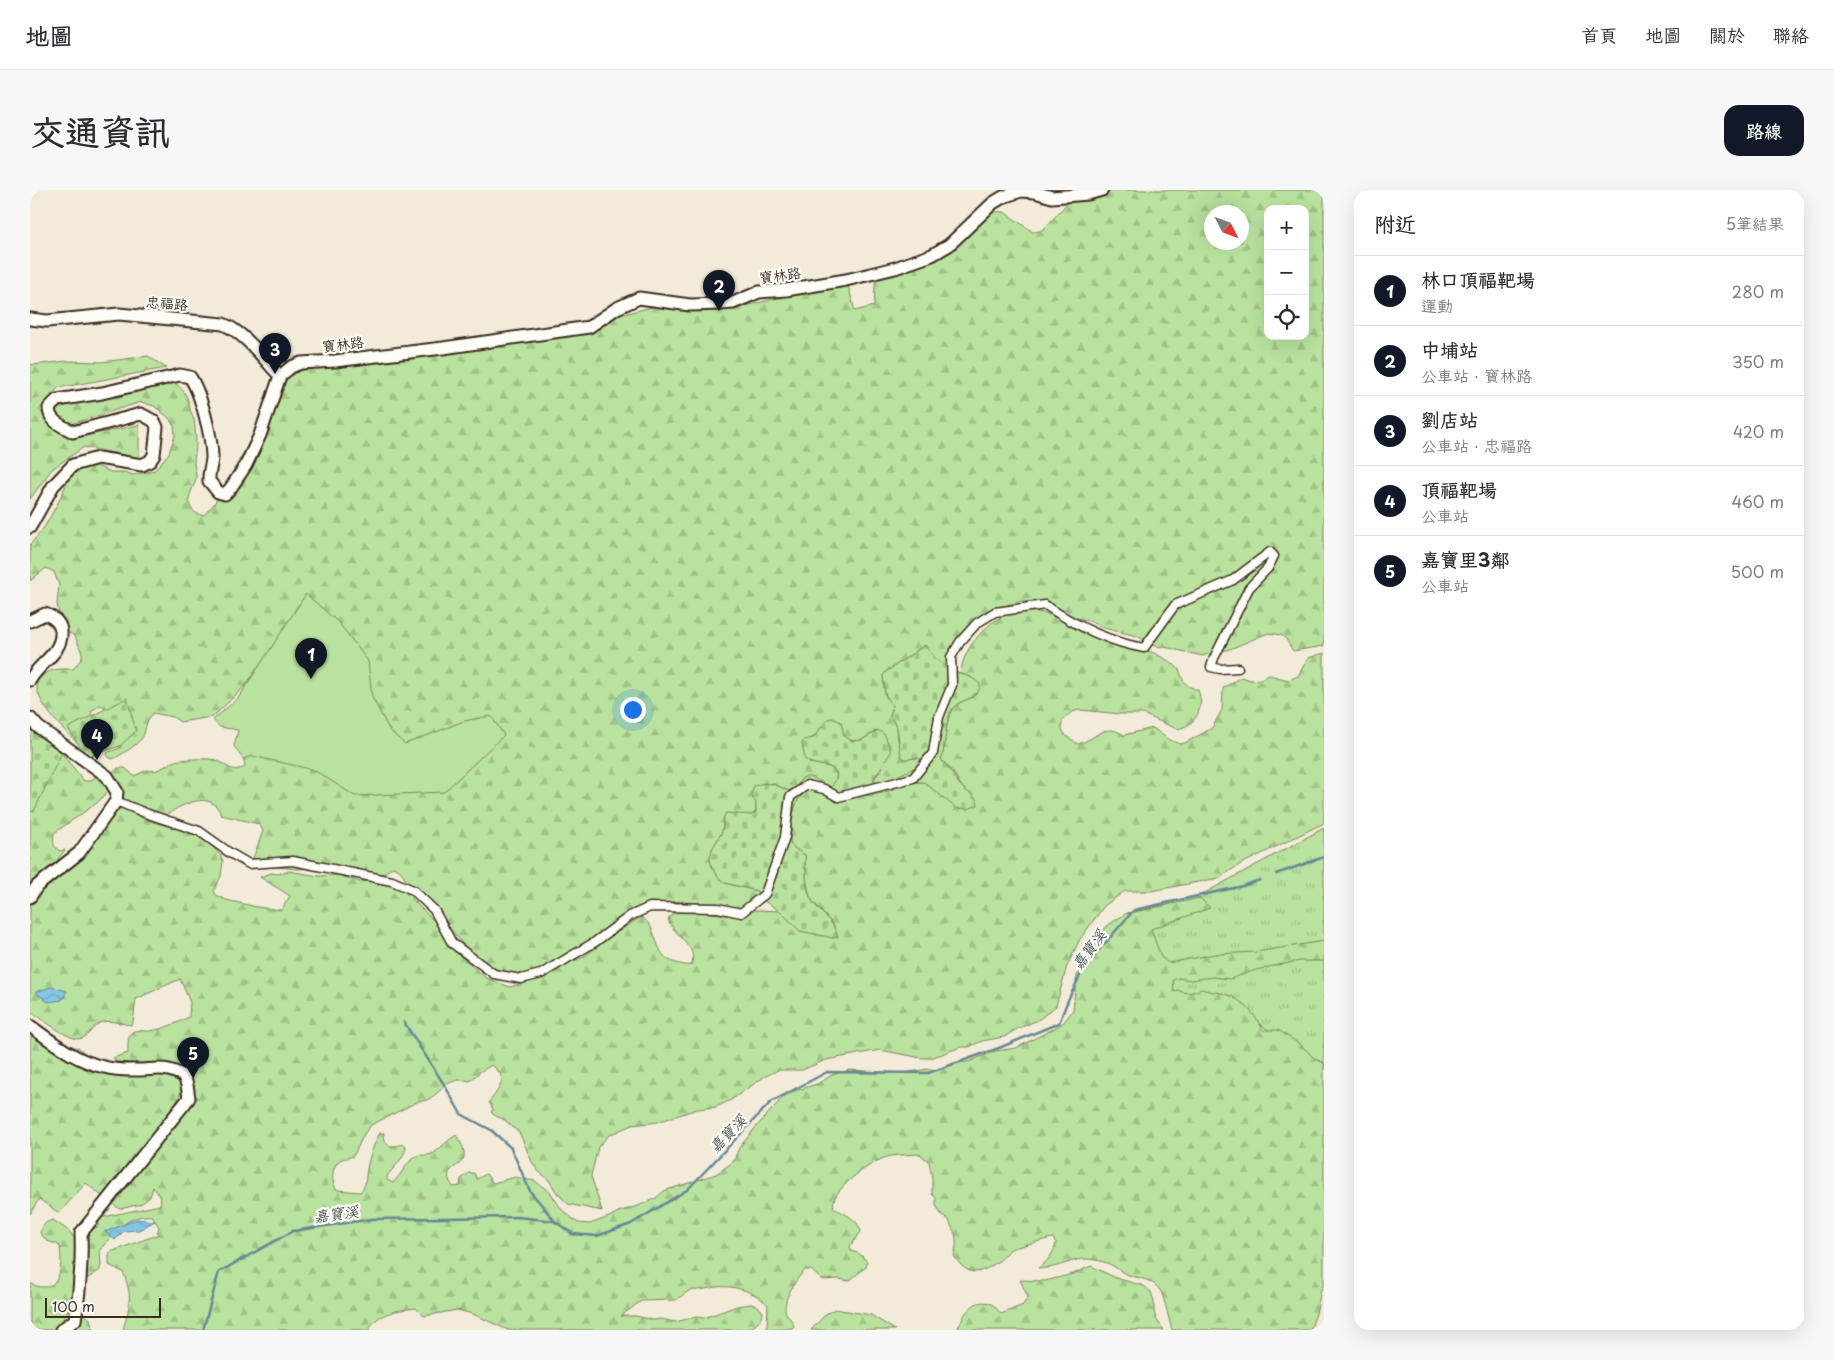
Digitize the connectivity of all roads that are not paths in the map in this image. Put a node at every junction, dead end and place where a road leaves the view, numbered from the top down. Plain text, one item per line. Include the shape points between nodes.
1 (1102, 190) edge
2 (1075, 193) edge
3 (30, 319) edge
4 (280, 376) junction
5 (30, 527) edge
6 (30, 621) edge
7 (1238, 668) dead end
8 (30, 680) edge
9 (30, 718) edge
10 (116, 801) junction
11 (30, 897) edge
12 (30, 1026) edge
13 (61, 1330) edge

1 - 2 main road, 寶林路
2 - 4 main road, 寶林路 via 1052,197 1020,191 1003,197 949,245 932,255 846,280 759,292 720,304 690,306 639,298 589,327 336,362 301,363
3 - 4 main road, 忠福路 via 46,321 118,314 223,324 240,334
4 - 5 main road via 246,465 230,489 222,494 209,481 210,442 200,395 190,377 180,375 54,402 49,411 52,419 73,432 141,414 149,417 157,427 154,455 142,465 98,458 73,465 53,486
6 - 8 main road via 45,614 60,626 61,636 59,646
7 - 10 street via 1211,667 1249,588 1268,568 1274,556 1270,552 1233,580 1176,605 1144,648 1127,645 1071,622 1045,605 995,612 977,623 951,657 952,685 939,717 933,754 913,778 838,797 807,785 790,797 785,837 764,894 741,913 718,908 650,907 630,916 541,974 521,980 494,974 452,943 434,910 413,890 392,881 293,861 249,864 199,831
9 - 10 main road via 107,776 117,792
10 - 11 main road via 79,853 38,886
12 - 13 main road via 78,1060 104,1068 160,1067 174,1071 184,1076 189,1093 189,1098 81,1233 82,1260 75,1320

